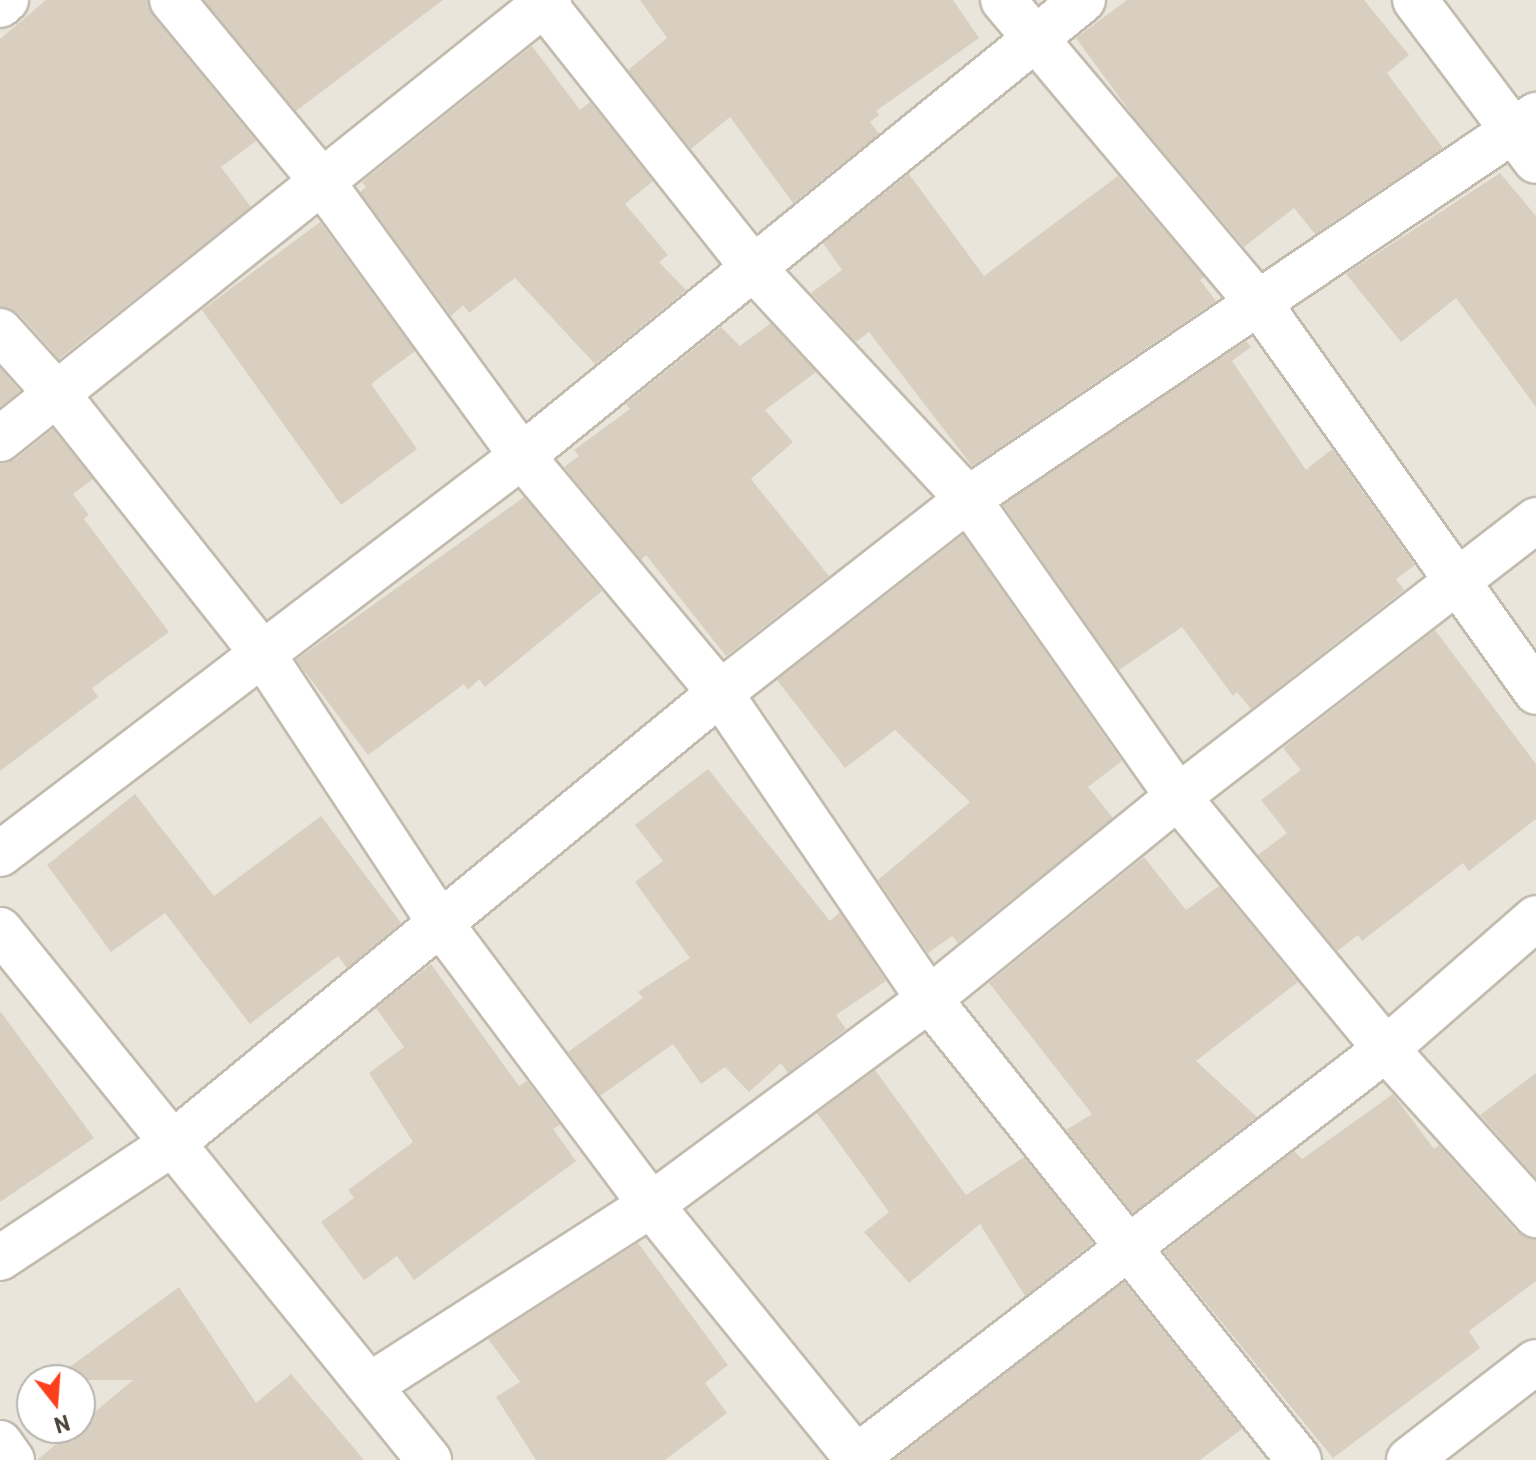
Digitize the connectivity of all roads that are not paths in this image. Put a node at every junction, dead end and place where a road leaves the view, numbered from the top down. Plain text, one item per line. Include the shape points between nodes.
1 (6, 0) edge
2 (172, 0) edge
3 (1003, 0) edge
4 (1083, 0) edge
5 (1415, 0) edge
6 (545, 1) edge
7 (0, 5) edge
8 (1030, 38) junction
9 (1529, 136) edge
10 (320, 179) junction
11 (756, 271) junction
12 (1261, 306) junction
13 (0, 331) edge
14 (57, 394) junction
15 (0, 439) edge
16 (522, 456) junction
17 (968, 499) junction
18 (1536, 520) edge
19 (1454, 581) junction
20 (262, 653) junction
21 (1536, 692) edge
22 (720, 693) junction
23 (1178, 797) junction
24 (0, 854) edge
25 (1536, 918) edge
26 (441, 924) junction
27 (0, 930) edge
28 (929, 999) junction
29 (1386, 1049) junction
30 (173, 1143) junction
31 (651, 1205) junction
32 (1536, 1215) edge
33 (1128, 1251) junction
34 (0, 1258) edge
35 (1536, 1362) edge
36 (372, 1384) junction
37 (0, 1443) edge
38 (856, 1459) edge
39 (12, 1460) edge
40 (429, 1460) edge
41 (1299, 1460) edge
42 (1409, 1460) edge

1 - 7 street
2 - 10 street
3 - 8 street
4 - 8 street
5 - 9 street
6 - 10 street
6 - 11 street
8 - 11 street
8 - 12 street
9 - 12 street
10 - 14 street
10 - 16 street
11 - 16 street
11 - 17 street
12 - 17 street
12 - 19 street
13 - 14 street
14 - 15 street
14 - 20 street
16 - 20 street
16 - 22 street
17 - 22 street
17 - 23 street
18 - 19 street
19 - 21 street
19 - 23 street
20 - 24 street
20 - 26 street
22 - 26 street
22 - 28 street
23 - 28 street
23 - 29 street
25 - 29 street
26 - 30 street
26 - 31 street
27 - 30 street
28 - 31 street
28 - 33 street
29 - 32 street
29 - 33 street
30 - 34 street
30 - 36 street
31 - 36 street
31 - 38 street
33 - 38 street
33 - 41 street
35 - 42 street
36 - 40 street
37 - 39 street

